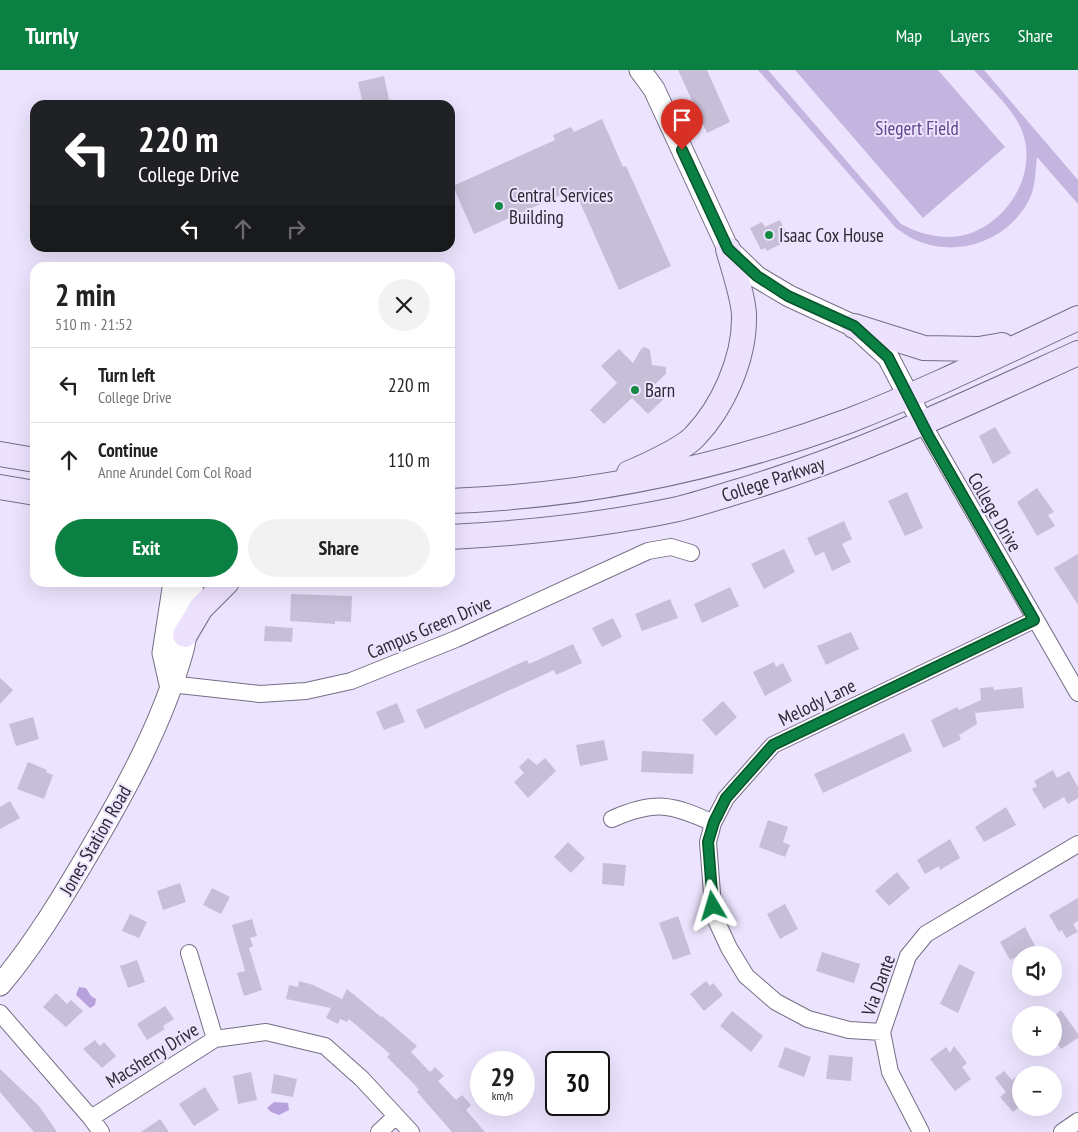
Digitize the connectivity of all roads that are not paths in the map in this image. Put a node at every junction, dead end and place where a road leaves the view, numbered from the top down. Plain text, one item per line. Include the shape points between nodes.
1 (640, 70) edge
2 (728, 249) junction
3 (1078, 318) edge
4 (854, 326) junction
5 (1036, 338) junction
6 (1078, 353) edge
7 (908, 396) junction
8 (923, 424) junction
9 (0, 454) edge
10 (30, 459) edge
11 (0, 487) edge
12 (580, 491) junction
13 (30, 492) edge
14 (455, 501) edge
15 (455, 537) edge
16 (691, 553) dead end
17 (173, 587) edge
18 (192, 587) edge
19 (222, 587) edge
20 (1034, 620) junction
21 (185, 635) junction
22 (170, 684) junction
23 (1078, 693) edge
24 (612, 819) dead end
25 (714, 822) junction
26 (1078, 844) edge
27 (189, 953) dead end
28 (0, 985) edge
29 (0, 1013) edge
30 (882, 1032) junction
31 (215, 1039) junction
32 (396, 1116) junction
33 (91, 1118) junction
34 (1078, 1120) edge
35 (101, 1132) edge
36 (380, 1132) edge
37 (411, 1132) edge
38 (921, 1132) edge
39 (1062, 1132) edge

1 - 2 street via 654,88
2 - 4 street via 757,276 788,296
2 - 12 main road via 745,318 741,354 723,397 694,438 650,464
3 - 5 main road, College Parkway
4 - 5 main road via 924,348 950,350 979,349
4 - 7 street via 888,357
5 - 7 main road, College Parkway
6 - 8 main road, College Parkway
7 - 8 street
7 - 12 main road, College Parkway via 850,420 728,460
8 - 15 main road, College Parkway via 765,484 679,508 589,526
8 - 20 street, College Drive
9 - 10 main road
11 - 13 main road
12 - 14 main road, College Parkway via 500,500
16 - 22 street, Campus Green Drive via 671,548 648,551 456,639 351,681 306,691 260,694
17 - 22 street via 163,653
18 - 21 street, Jones Station Road
19 - 21 main road via 201,608
20 - 23 street, College Drive
20 - 25 street, Melody Lane via 773,745 726,798
21 - 22 street, Jones Station Road
22 - 28 street, Jones Station Road via 148,746 119,803 49,919
24 - 25 street via 634,809 660,805
25 - 30 street, Melody Lane via 708,842 713,906 729,948 746,976 776,1002 808,1019 849,1030
26 - 30 street, Via Dante via 926,934 908,956
27 - 31 street
29 - 33 street
30 - 38 street, Via Dante via 890,1072
31 - 32 street, Macsherry Drive via 266,1032 325,1046
31 - 33 street, Macsherry Drive
32 - 36 street
32 - 37 street, Macsherry Drive
33 - 35 street
34 - 39 street

